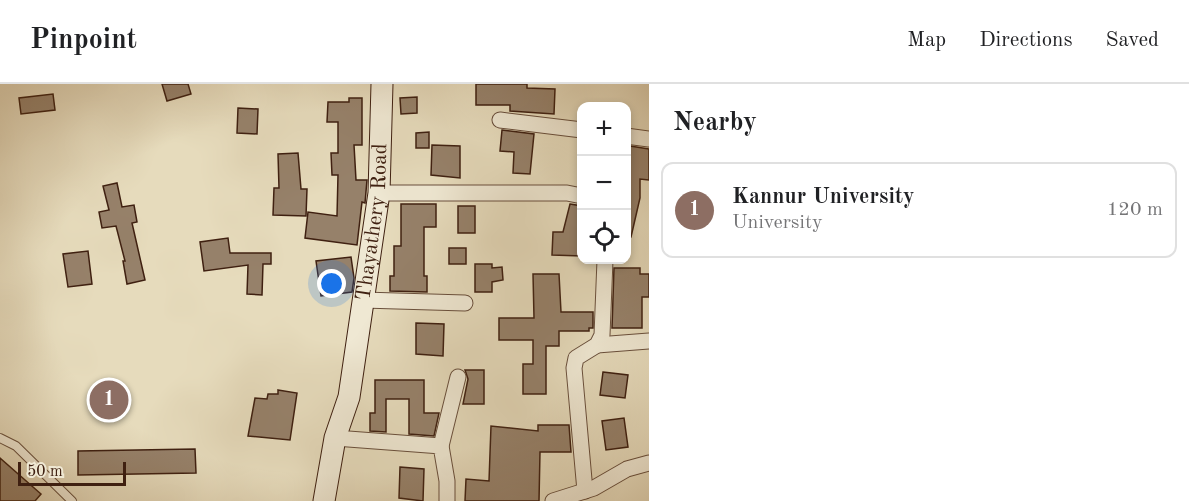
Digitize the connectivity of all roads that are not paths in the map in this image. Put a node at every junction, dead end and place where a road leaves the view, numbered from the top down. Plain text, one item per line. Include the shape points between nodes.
1 (382, 84) edge
2 (500, 120) dead end
3 (577, 129) edge
4 (631, 136) edge
5 (649, 138) edge
6 (379, 193) junction
7 (577, 195) edge
8 (605, 264) edge
9 (363, 300) junction
10 (465, 303) dead end
11 (649, 341) edge
12 (597, 345) junction
13 (458, 377) dead end
14 (0, 438) edge
15 (335, 438) junction
16 (441, 446) junction
17 (649, 463) edge
18 (585, 491) junction
19 (72, 501) edge
20 (324, 501) edge
21 (447, 501) edge
22 (553, 501) edge

1 - 6 street, Thayathery Road
2 - 3 street
4 - 5 street
6 - 7 street
6 - 9 street, Thayathery Road
8 - 12 street via 602,335
9 - 10 street
9 - 15 street, Thayathery Road via 349,398
11 - 12 street
12 - 18 street via 576,358 574,368
13 - 16 street
14 - 19 lane via 16,446
15 - 16 street
15 - 20 street, Thayathery Road
16 - 21 street
17 - 18 street via 627,469
18 - 22 street

